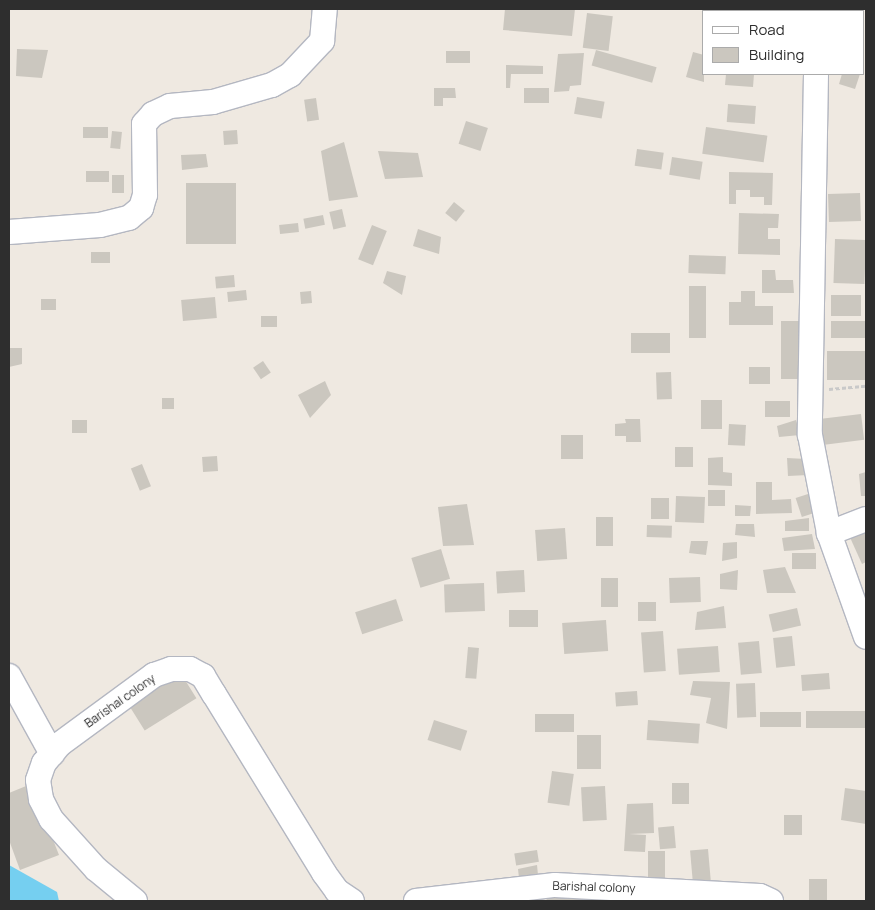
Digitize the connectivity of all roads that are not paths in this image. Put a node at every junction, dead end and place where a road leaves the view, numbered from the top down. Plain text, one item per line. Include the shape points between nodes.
1 (325, 9) edge
2 (816, 75) edge
3 (9, 232) edge
4 (866, 520) edge
5 (829, 533) junction
6 (866, 637) edge
7 (9, 676) edge
8 (52, 754) junction
9 (135, 901) edge
10 (352, 901) edge
11 (416, 901) edge
12 (771, 901) edge

1 - 3 street via 322,41 290,75 272,85 213,102 170,106 153,114 144,124 145,195 140,208 129,218 100,225
2 - 5 street via 810,391 817,484
4 - 5 street
5 - 6 street
7 - 8 street
8 - 9 street, Barishal colony via 38,780 41,799 51,818 96,869
8 - 10 street, Barishal colony via 60,744 154,674 190,669 202,676 214,694 324,873 337,891
11 - 12 street, Barishal colony via 555,884 760,896

